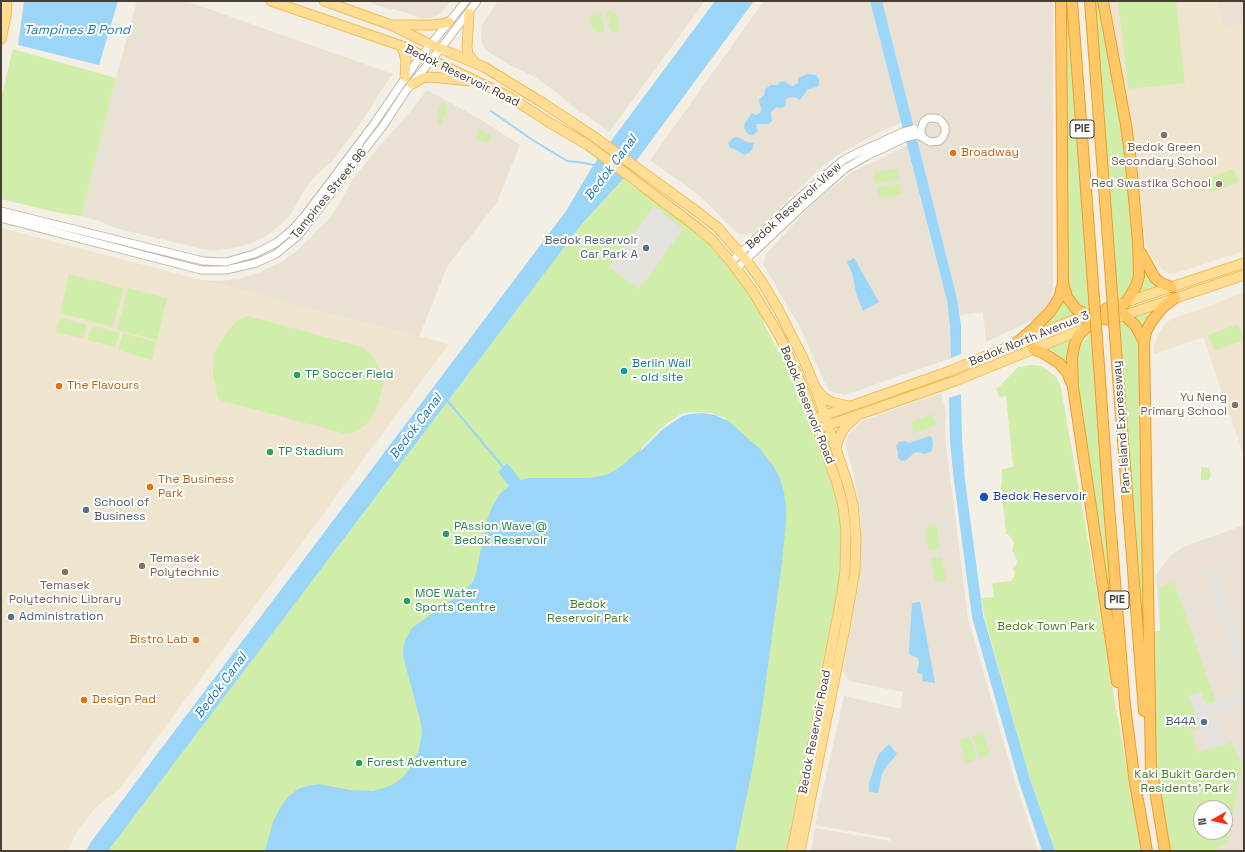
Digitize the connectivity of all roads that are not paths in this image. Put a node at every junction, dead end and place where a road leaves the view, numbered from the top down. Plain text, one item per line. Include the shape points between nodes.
1 (6, 1) edge
2 (271, 1) edge
3 (324, 1) edge
4 (466, 1) edge
5 (477, 1) edge
6 (1061, 1) edge
7 (1072, 1) edge
8 (1090, 1) edge
9 (1102, 1) edge
10 (469, 13) junction
11 (449, 22) junction
12 (391, 25) junction
13 (1, 38) edge
14 (431, 44) junction
15 (402, 46) junction
16 (441, 48) junction
17 (422, 55) junction
18 (431, 60) junction
19 (474, 62) junction
20 (408, 81) junction
21 (477, 81) junction
22 (923, 123) junction
23 (915, 132) junction
24 (924, 138) junction
25 (1, 211) edge
26 (1, 218) edge
27 (1138, 243) junction
28 (743, 257) junction
29 (1244, 263) edge
30 (734, 265) junction
31 (1244, 275) edge
32 (1063, 283) junction
33 (1171, 287) junction
34 (1175, 298) junction
35 (1127, 302) junction
36 (1107, 308) junction
37 (1121, 314) junction
38 (1092, 316) junction
39 (1109, 320) junction
40 (1086, 328) junction
41 (1144, 342) junction
42 (1015, 344) junction
43 (1033, 349) junction
44 (815, 387) junction
45 (1073, 387) junction
46 (848, 406) junction
47 (858, 414) junction
48 (825, 415) junction
49 (814, 419) junction
50 (828, 425) junction
51 (818, 429) junction
52 (836, 449) junction
53 (844, 633) junction
54 (834, 638) junction
55 (1125, 706) junction
56 (1151, 773) junction
57 (792, 851) edge
58 (800, 851) edge
59 (1147, 851) edge
60 (1166, 851) edge

1 - 13 main road via 6,16
2 - 15 main road, Bedok Reservoir Road
3 - 12 main road, Bedok Reservoir Road
4 - 11 street, Tampines Street 96
5 - 10 street, Tampines Street 96
6 - 32 highway
7 - 55 highway, Pan-Island Expressway / PIE, bridge
8 - 56 highway, Pan-Island Expressway / PIE, bridge via 1141,682
9 - 27 highway via 1126,125
10 - 16 street, Tampines Street 96
10 - 19 main road via 467,47 468,54
11 - 12 main road via 432,25
11 - 14 street, Tampines Street 96
12 - 14 main road, Bedok Reservoir Road
14 - 16 main road, Bedok Reservoir Road
14 - 17 street, Tampines Street 96
15 - 17 main road, Bedok Reservoir Road
15 - 20 main road
16 - 18 street, Tampines Street 96
16 - 19 main road, Bedok Reservoir Road
17 - 18 main road, Bedok Reservoir Road
17 - 20 street, Tampines Street 96
18 - 20 street, Tampines Street 96
18 - 21 main road, Bedok Reservoir Road
19 - 28 main road, Bedok Reservoir Road via 543,103 647,175 718,228
20 - 21 main road via 430,77
20 - 25 street, Tampines Street 96 via 293,229 276,243 254,254 226,262 203,261
20 - 26 street, Tampines Street 96 via 406,91 383,126 298,236 276,254 256,263 226,270 201,270
21 - 30 main road, Bedok Reservoir Road via 510,97 588,145 698,228
22 - 23 street, Bedok Reservoir View
22 - 24 street via 921,131
22 - 24 street, Bedok Reservoir View via 929,118 936,118 945,128 944,135 939,141 932,142
23 - 24 street, Bedok Reservoir View
23 - 28 street, Bedok Reservoir View, bridge via 904,135 846,168
27 - 33 highway via 1155,278
27 - 35 highway via 1138,278
28 - 30 street, Bedok Reservoir View
28 - 44 main road, Bedok Reservoir Road via 778,309
29 - 33 main road
30 - 49 main road, Bedok Reservoir Road via 780,336
31 - 34 main road
32 - 38 highway via 1073,306 1078,311
32 - 42 highway via 1050,312
33 - 35 main road
34 - 37 main road
34 - 41 highway via 1163,307 1151,322
35 - 36 main road
35 - 37 highway
36 - 37 highway
36 - 38 highway
37 - 39 highway
37 - 41 highway via 1137,329
38 - 39 highway
38 - 40 highway
38 - 42 main road, Bedok North Avenue 3 via 1063,324
39 - 40 main road, Bedok North Avenue 3
40 - 43 main road, Bedok North Avenue 3
40 - 45 highway via 1073,350
41 - 56 highway
42 - 46 main road, Bedok North Avenue 3
43 - 45 highway via 1061,365
43 - 47 main road, Bedok North Avenue 3 via 955,381
44 - 46 main road via 831,402
44 - 48 main road, Bedok Reservoir Road
45 - 55 highway via 1119,695
46 - 48 main road, Bedok North Avenue 3
47 - 50 main road, Bedok North Avenue 3
47 - 52 main road via 842,432
48 - 49 main road, Bedok North Avenue 3
48 - 50 main road, Bedok Reservoir Road
49 - 51 main road, Bedok Reservoir Road
50 - 51 main road, Bedok North Avenue 3
50 - 52 main road, Bedok Reservoir Road
51 - 54 main road, Bedok Reservoir Road via 837,483 846,532 845,570
52 - 53 main road, Bedok Reservoir Road via 853,505 856,538 855,570
53 - 54 main road
53 - 58 main road, Bedok Reservoir Road
54 - 57 main road, Bedok Reservoir Road
55 - 59 highway, Pan-Island Expressway / PIE
56 - 60 highway, Pan-Island Expressway / PIE

